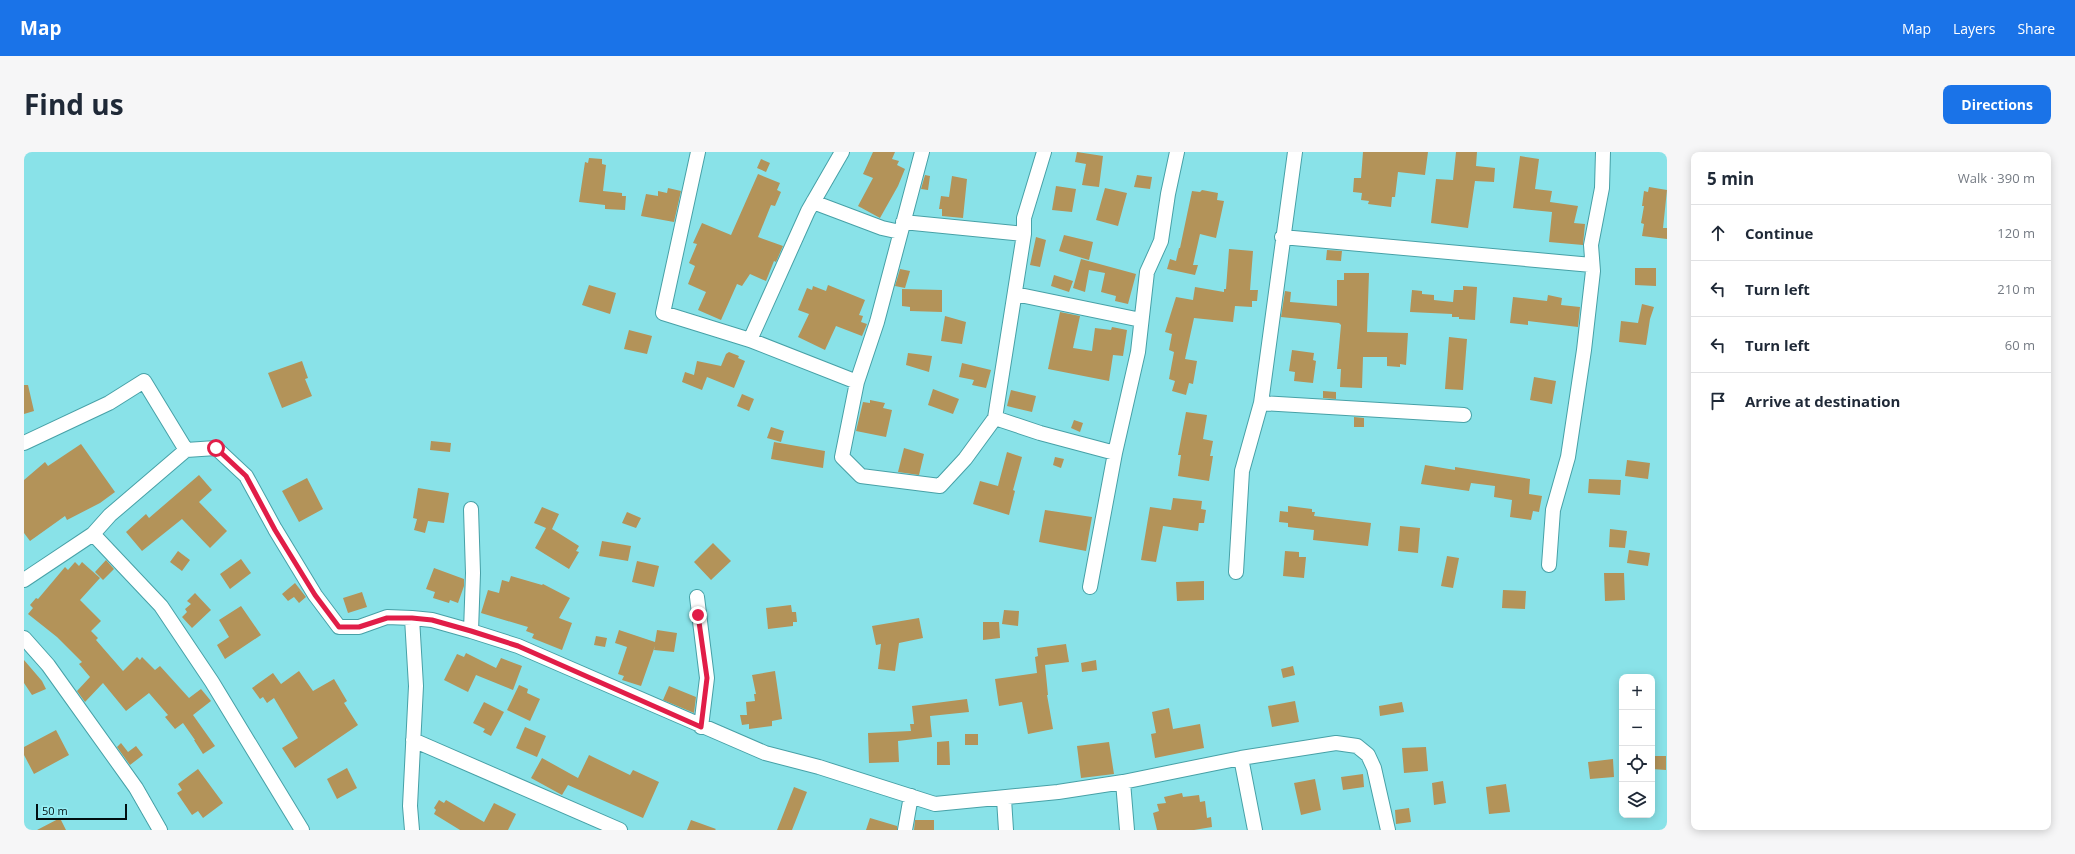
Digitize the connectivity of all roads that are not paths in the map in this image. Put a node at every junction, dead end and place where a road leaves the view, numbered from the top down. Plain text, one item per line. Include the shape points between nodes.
1 (698, 152) edge
2 (842, 152) edge
3 (922, 152) edge
4 (1044, 152) edge
5 (1177, 152) edge
6 (1295, 152) edge
7 (1603, 152) edge
8 (813, 202) junction
9 (901, 227) junction
10 (1024, 234) junction
11 (1282, 237) junction
12 (1592, 265) junction
13 (1015, 294) junction
14 (1141, 320) junction
15 (750, 340) junction
16 (857, 382) junction
17 (1260, 403) junction
18 (1464, 415) dead end
19 (995, 418) junction
20 (24, 443) edge
21 (186, 450) junction
22 (1115, 453) junction
23 (471, 509) dead end
24 (93, 534) junction
25 (1549, 565) dead end
26 (1236, 572) dead end
27 (24, 580) edge
28 (1090, 587) dead end
29 (697, 597) dead end
30 (412, 618) junction
31 (471, 631) junction
32 (24, 638) edge
33 (701, 727) junction
34 (413, 740) junction
35 (1241, 758) junction
36 (1123, 782) junction
37 (911, 796) junction
38 (1004, 799) junction
39 (160, 830) edge
40 (302, 830) edge
41 (412, 830) edge
42 (620, 830) edge
43 (905, 830) edge
44 (1006, 830) edge
45 (1126, 830) edge
46 (1255, 830) edge
47 (1388, 830) edge

1 - 15 street via 663,313
2 - 8 street
3 - 9 street
4 - 10 street via 1024,218
5 - 14 street via 1161,241 1147,272
6 - 11 street
7 - 12 street via 1602,188 1591,245
8 - 9 street via 882,228
8 - 15 street
9 - 10 street
9 - 16 street via 877,322
10 - 13 street
11 - 12 street
11 - 17 street
12 - 25 street via 1584,350 1568,457 1553,510
13 - 14 street
13 - 19 street
14 - 22 street via 1138,352
15 - 16 street
16 - 19 street via 842,457 861,476 940,486 965,459
17 - 18 street
17 - 26 street via 1242,471
19 - 22 street
20 - 21 street via 109,404 144,381
21 - 24 street via 110,515
21 - 30 street via 216,448 246,476 315,595 339,627 359,627 387,618
22 - 28 street
23 - 31 street
24 - 27 street
24 - 40 street via 161,606 212,682
29 - 33 street via 707,678
30 - 31 street via 432,620
30 - 34 street via 416,686
31 - 33 street via 518,646
32 - 39 street via 48,665 136,788
33 - 37 street via 765,753
34 - 41 street via 410,806
34 - 42 street
35 - 36 street
35 - 46 street
35 - 47 street via 1336,743 1357,746 1368,755 1374,768
36 - 38 street
36 - 45 street
37 - 38 street via 936,804
37 - 43 street
38 - 44 street

